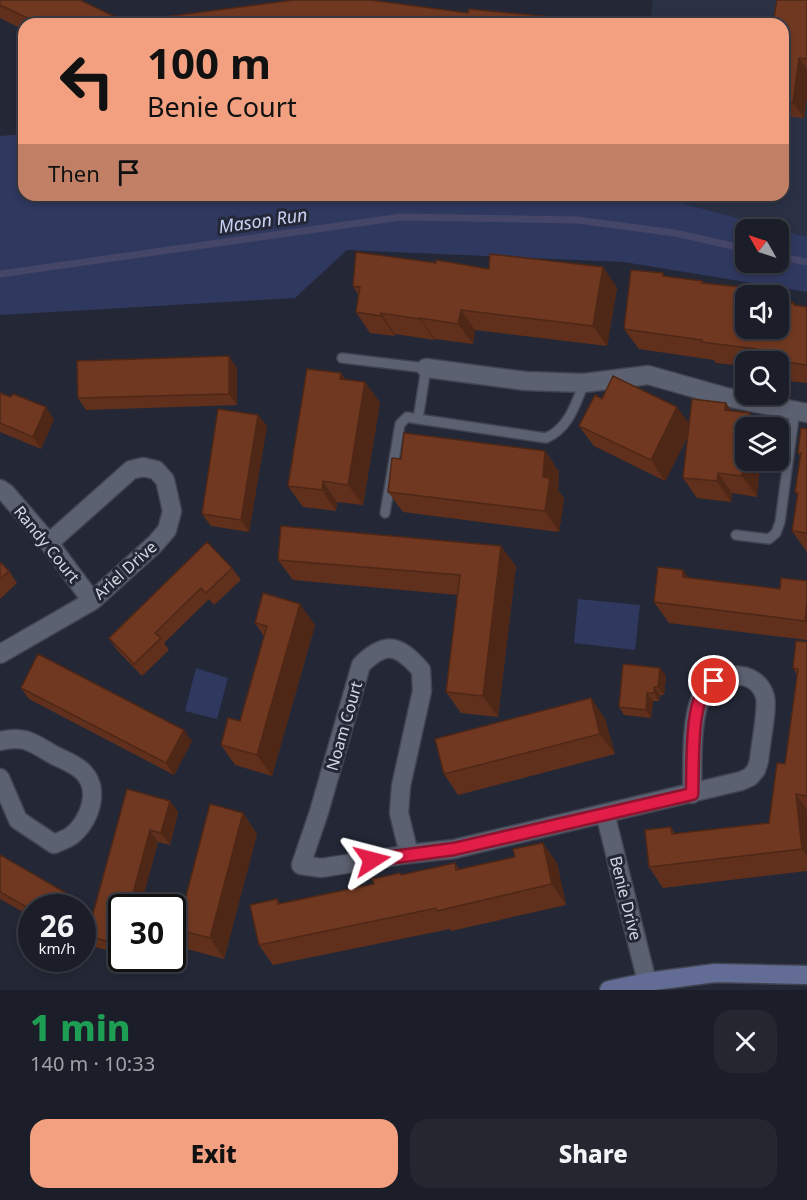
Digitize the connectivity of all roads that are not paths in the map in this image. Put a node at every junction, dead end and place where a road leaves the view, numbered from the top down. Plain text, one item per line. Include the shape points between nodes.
1 (342, 358) dead end
2 (426, 368) junction
3 (584, 383) junction
4 (801, 412) edge
5 (418, 419) junction
6 (0, 489) edge
7 (385, 513) dead end
8 (736, 535) dead end
9 (49, 543) junction
10 (92, 600) junction
11 (0, 654) edge
12 (0, 741) edge
13 (0, 778) edge
14 (692, 794) junction
15 (605, 813) junction
16 (409, 854) junction
17 (807, 975) edge
18 (647, 982) junction
19 (609, 990) edge

1 - 2 lane
2 - 3 street via 525,381
2 - 5 lane
3 - 4 street via 648,375 726,397
3 - 5 lane via 570,417 558,433 546,438
4 - 8 lane via 776,533 769,540
5 - 7 lane via 407,417 400,424
6 - 9 street, Randy Court
9 - 10 street, Randy Court
9 - 10 street, Ariel Drive via 131,470 156,470 165,480 172,511 167,530
10 - 11 street, Ariel Drive
12 - 13 street via 16,737 82,771 91,786 92,804 72,835 54,844 18,820
14 - 14 street via 693,752 702,695 714,681 732,675 747,676 759,684 765,698 756,770 741,781
14 - 15 street
15 - 16 street via 454,849
15 - 18 street, Benie Drive
16 - 16 street, Noam Court via 321,868 301,865 361,665 373,653 389,649 406,653 422,670 422,691 401,786 399,813
17 - 18 street via 715,973
18 - 19 street

